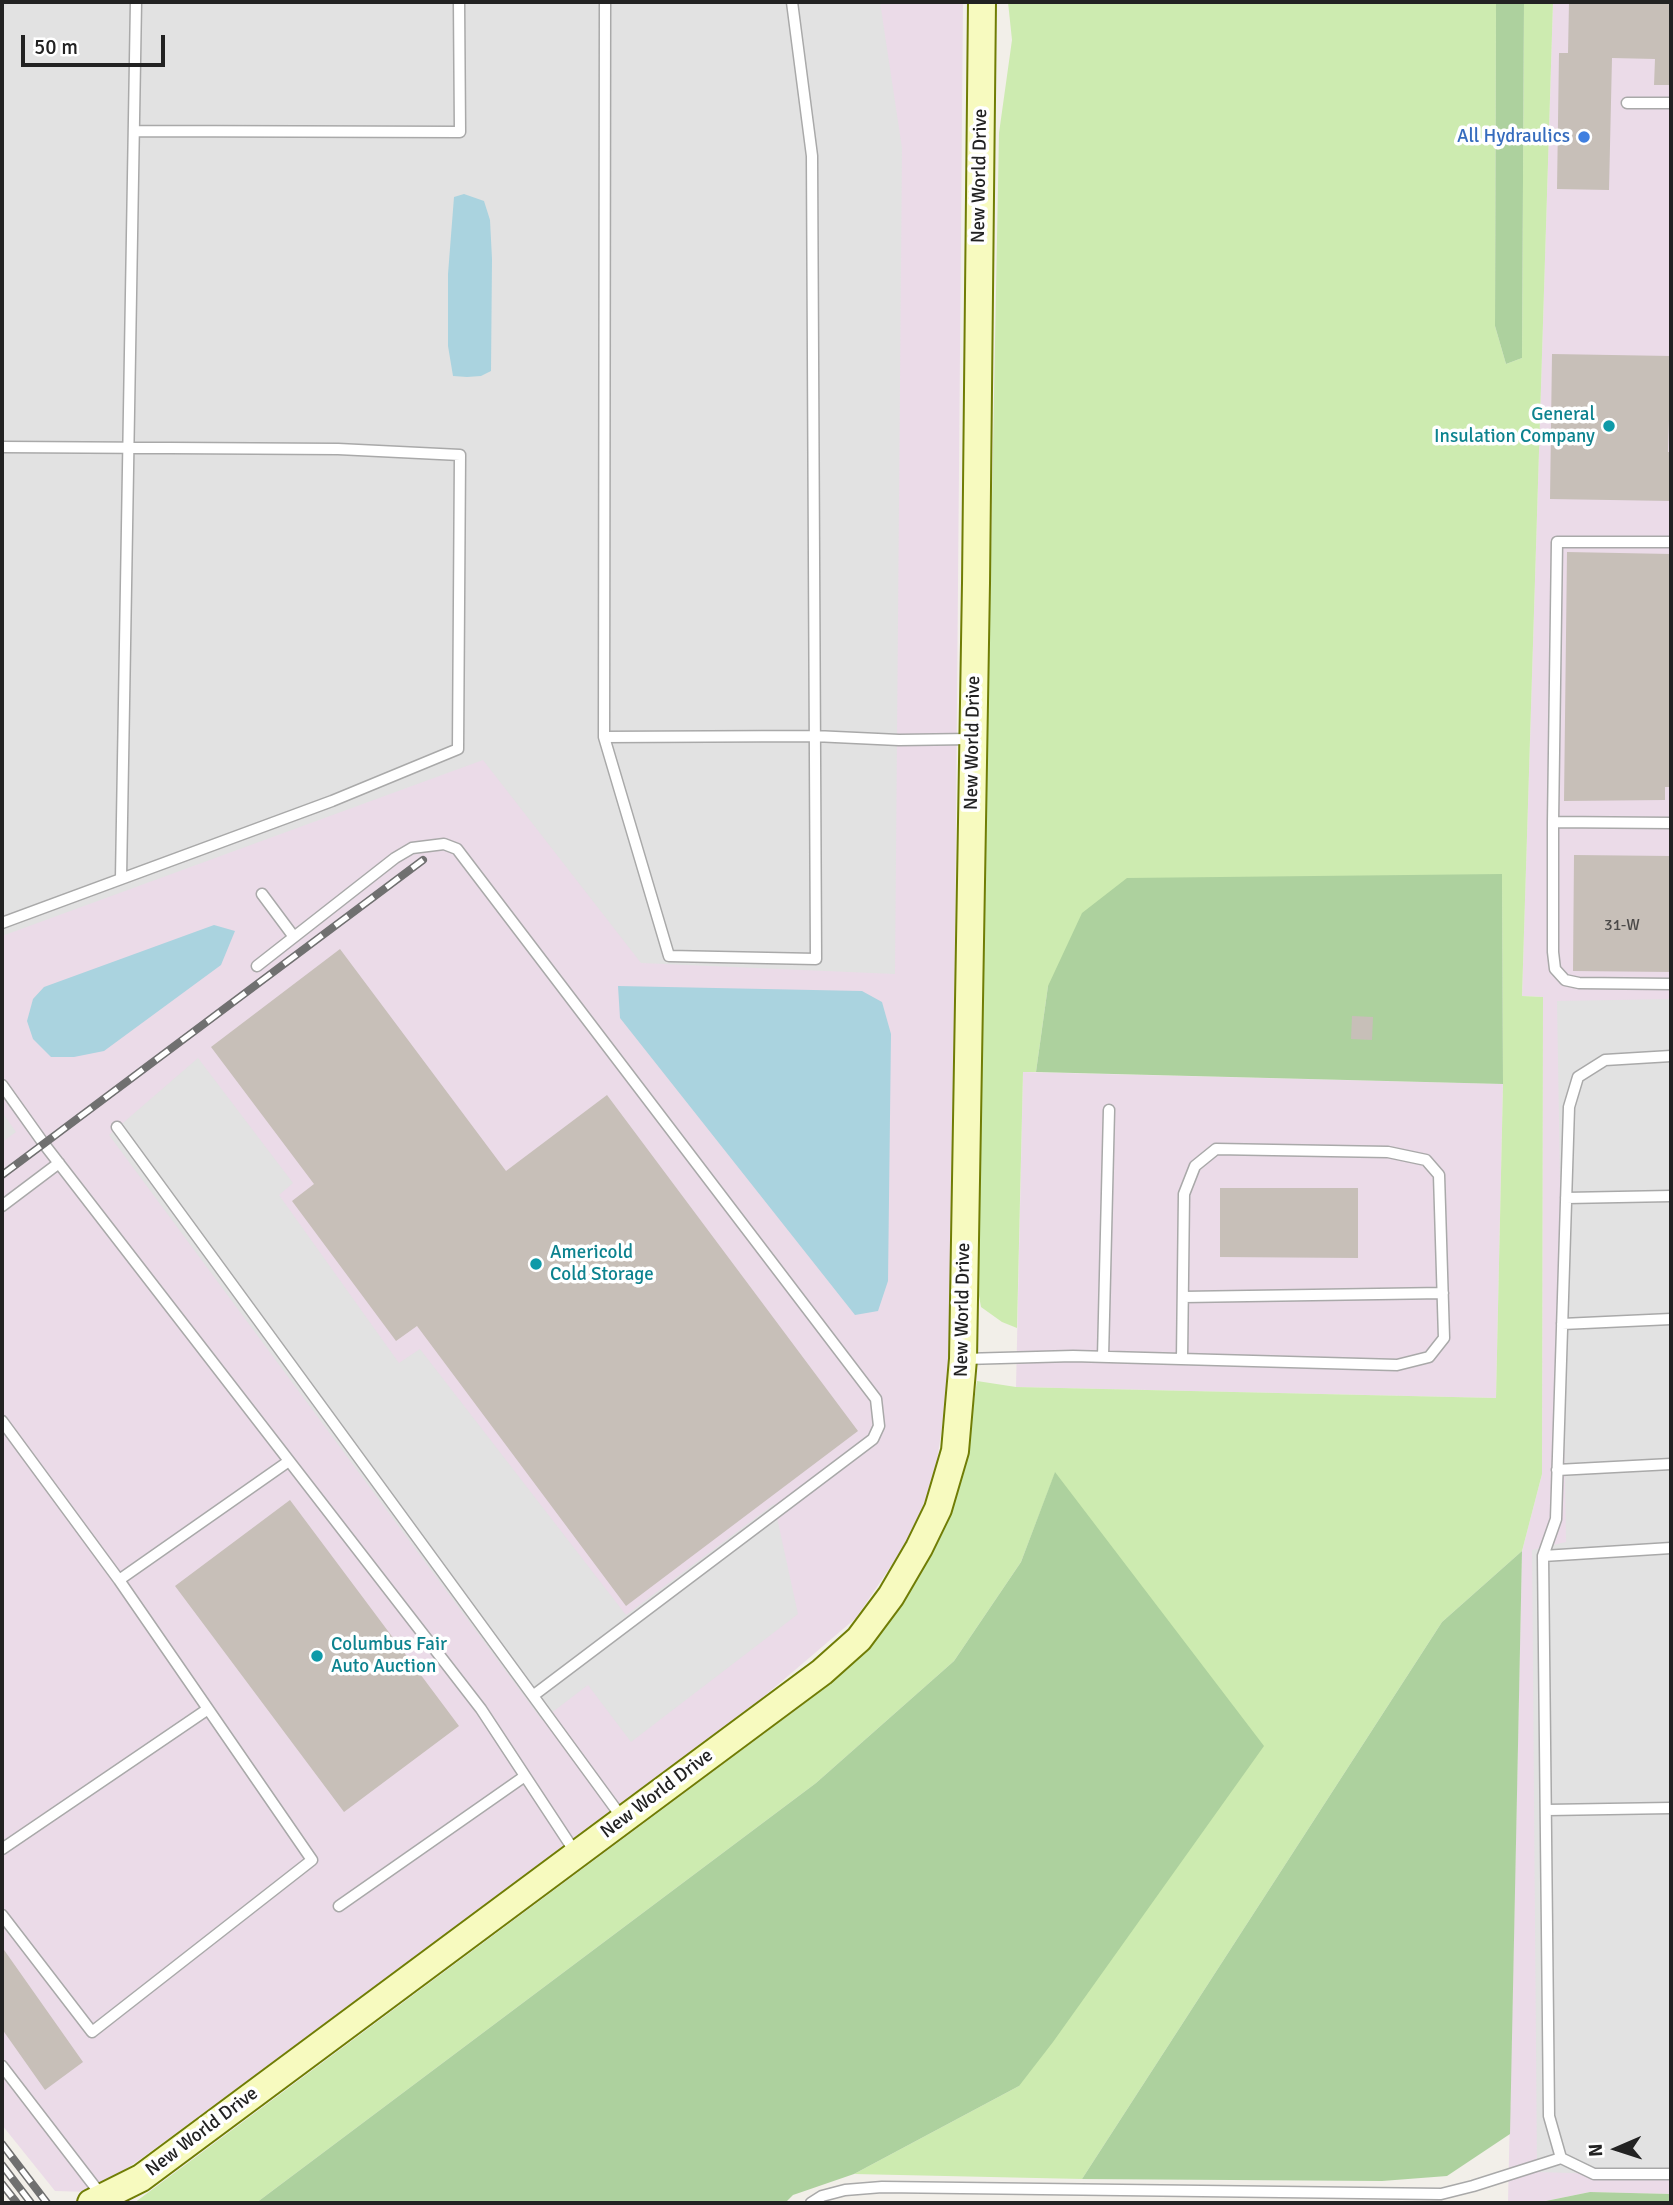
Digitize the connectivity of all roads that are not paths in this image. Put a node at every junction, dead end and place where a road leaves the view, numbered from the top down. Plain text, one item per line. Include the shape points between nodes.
1 (136, 2) edge
2 (460, 2) edge
3 (605, 2) edge
4 (792, 2) edge
5 (982, 2) edge
6 (1627, 103) dead end
7 (1671, 103) edge
8 (134, 131) junction
9 (2, 447) edge
10 (128, 448) junction
11 (1671, 542) edge
12 (814, 736) junction
13 (604, 737) junction
14 (973, 739) junction
15 (1553, 822) junction
16 (1671, 823) edge
17 (121, 878) junction
18 (262, 894) dead end
19 (2, 923) edge
20 (294, 937) junction
21 (257, 966) dead end
22 (1671, 984) edge
23 (1671, 1056) edge
24 (2, 1085) edge
25 (1109, 1110) dead end
26 (117, 1127) dead end
27 (59, 1163) junction
28 (1671, 1196) edge
29 (1566, 1198) junction
30 (2, 1206) edge
31 (1443, 1293) junction
32 (1182, 1297) junction
33 (1671, 1319) edge
34 (1562, 1324) junction
35 (1103, 1357) junction
36 (963, 1359) junction
37 (1182, 1359) junction
38 (2, 1421) edge
39 (289, 1461) junction
40 (1671, 1464) edge
41 (1557, 1470) junction
42 (1671, 1548) edge
43 (1543, 1556) junction
44 (119, 1580) junction
45 (534, 1695) junction
46 (208, 1709) junction
47 (525, 1776) junction
48 (1671, 1808) edge
49 (1547, 1810) junction
50 (624, 1819) junction
51 (2, 1849) edge
52 (576, 1855) junction
53 (339, 1906) dead end
54 (2, 1915) edge
55 (2, 2066) edge
56 (1561, 2158) junction
57 (1671, 2175) edge
58 (97, 2200) edge
59 (811, 2203) edge

1 - 8 lane
2 - 8 lane via 460,132
3 - 13 lane
4 - 12 lane via 812,156
5 - 14 street, New World Drive
6 - 7 lane
8 - 10 lane
9 - 10 lane
10 - 17 lane
10 - 17 lane via 460,455 458,749
11 - 15 lane via 1557,542
12 - 13 lane
12 - 13 lane via 817,959 669,956
12 - 14 lane
14 - 36 street, New World Drive
15 - 16 lane
15 - 22 lane via 1555,969 1565,980 1579,984
17 - 19 lane
18 - 20 lane
20 - 21 lane
20 - 45 lane via 412,848 444,844 457,849 876,1399 879,1426 873,1439
23 - 29 lane via 1605,1060 1578,1077 1569,1107
24 - 27 lane
25 - 35 lane
26 - 45 lane
27 - 30 lane
27 - 39 lane
28 - 29 lane
29 - 34 lane
31 - 32 lane
31 - 32 lane via 1439,1175 1426,1160 1388,1152 1216,1149 1195,1166 1184,1194
31 - 37 lane via 1444,1338 1429,1357 1397,1365
32 - 37 lane
33 - 34 lane
34 - 41 lane
35 - 36 lane
35 - 37 lane
36 - 50 street, New World Drive via 955,1451 945,1486 919,1548 891,1596 859,1639 822,1672
38 - 44 lane
39 - 44 lane
39 - 47 lane via 481,1709
40 - 41 lane
41 - 43 lane via 1556,1519
42 - 43 lane
43 - 49 lane
44 - 46 lane
45 - 50 lane
46 - 51 lane
46 - 54 lane via 312,1860 92,2032
47 - 52 lane
47 - 53 lane
48 - 49 lane
49 - 56 lane via 1549,2116
50 - 52 street, New World Drive
52 - 58 street, New World Drive via 141,2178
55 - 58 lane
56 - 57 lane via 1594,2174
56 - 59 lane via 1441,2194 883,2187 845,2190

